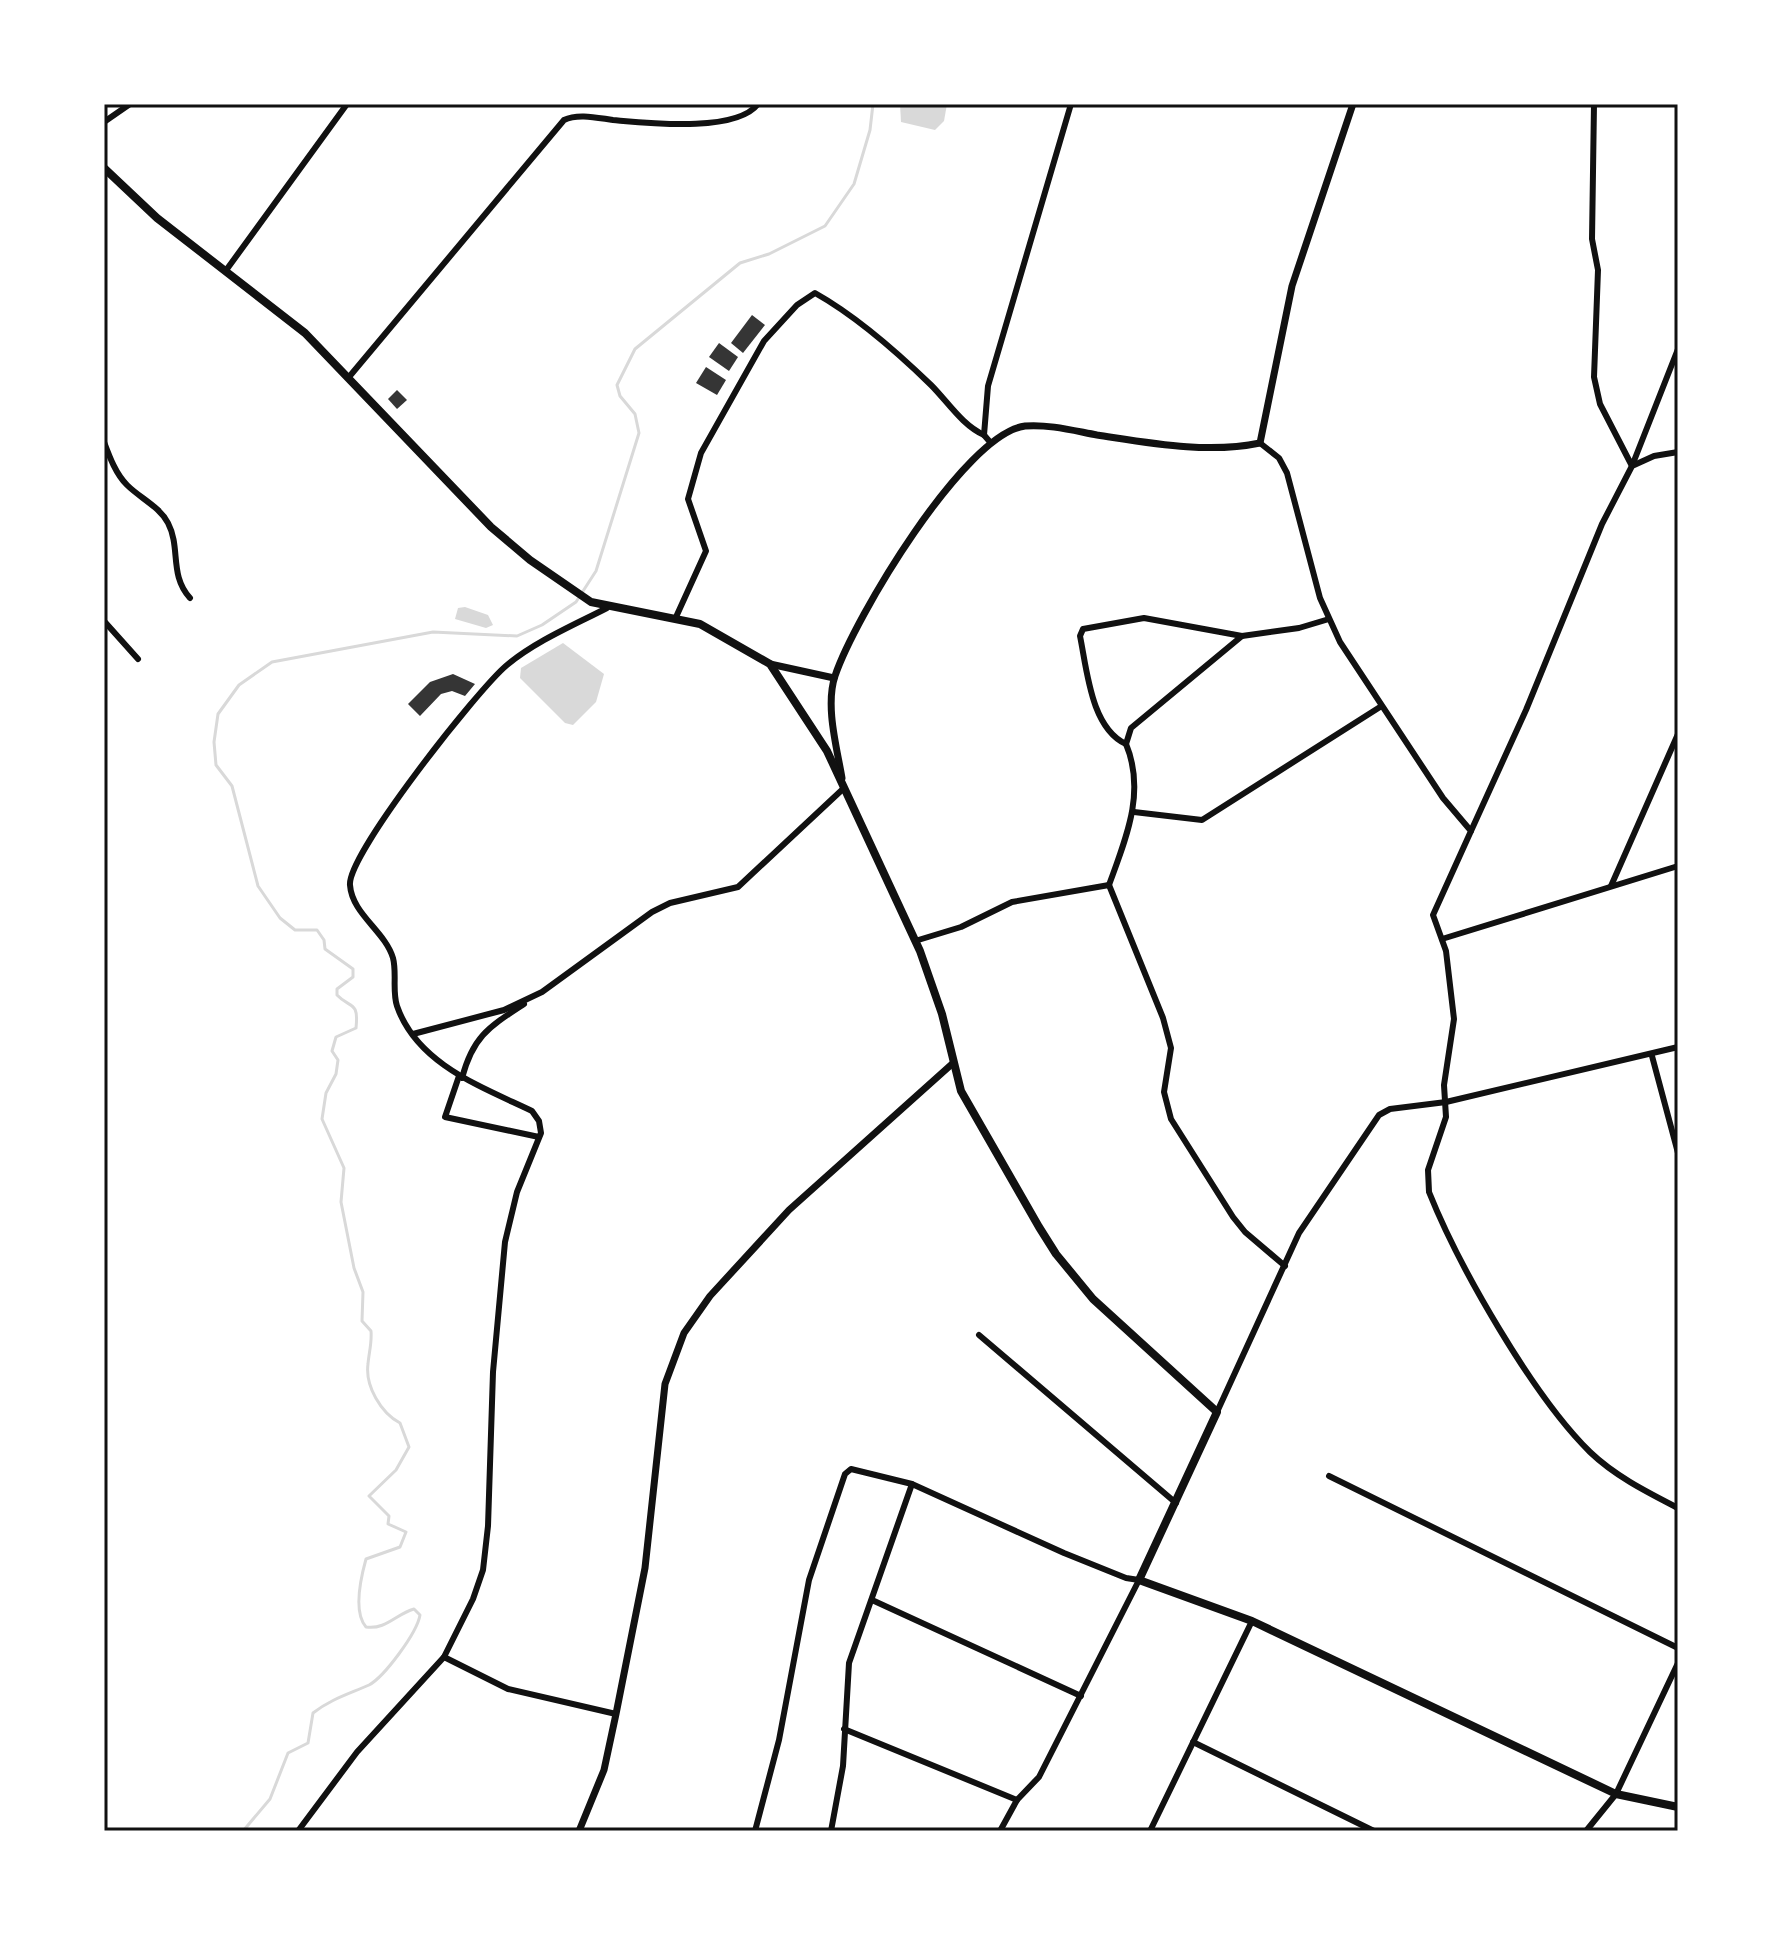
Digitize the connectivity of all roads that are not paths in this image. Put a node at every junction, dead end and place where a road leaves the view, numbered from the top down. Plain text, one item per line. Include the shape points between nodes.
1 (130, 104) edge
2 (347, 104) edge
3 (758, 104) edge
4 (1071, 104) edge
5 (1353, 104) edge
6 (1594, 104) edge
7 (104, 122) edge
8 (104, 168) edge
9 (227, 269) junction
10 (1678, 349) edge
11 (349, 377) junction
12 (987, 438) junction
13 (104, 442) edge
14 (1260, 443) junction
15 (1678, 452) edge
16 (1632, 466) junction
17 (190, 598) dead end
18 (607, 608) junction
19 (676, 617) junction
20 (1329, 619) junction
21 (104, 621) edge
22 (1242, 636) junction
23 (138, 659) dead end
24 (770, 664) junction
25 (834, 678) junction
26 (1380, 707) junction
27 (1678, 734) edge
28 (1126, 744) junction
29 (844, 788) junction
30 (1134, 812) junction
31 (1471, 831) junction
32 (1678, 866) edge
33 (1109, 885) junction
34 (1611, 886) junction
35 (1442, 939) junction
36 (915, 941) junction
37 (542, 992) junction
38 (413, 1034) junction
39 (1678, 1047) edge
40 (1652, 1056) junction
41 (952, 1064) junction
42 (461, 1077) junction
43 (1446, 1102) junction
44 (539, 1137) junction
45 (1678, 1153) edge
46 (1285, 1266) junction
47 (979, 1335) dead end
48 (1217, 1412) junction
49 (1329, 1476) dead end
50 (912, 1484) junction
51 (1176, 1503) junction
52 (1678, 1508) edge
53 (1139, 1580) junction
54 (872, 1600) junction
55 (1252, 1621) junction
56 (1678, 1648) edge
57 (444, 1657) junction
58 (1678, 1663) edge
59 (1081, 1696) junction
60 (616, 1714) junction
61 (844, 1729) junction
62 (1193, 1742) junction
63 (1616, 1794) junction
64 (1017, 1800) junction
65 (1678, 1807) edge
66 (756, 1828) edge
67 (298, 1831) edge
68 (579, 1831) edge
69 (831, 1831) edge
70 (1000, 1831) edge
71 (1150, 1831) edge
72 (1374, 1831) edge
73 (1586, 1831) edge

1 - 7 street
2 - 9 street
3 - 11 street via 744,117 728,121 636,122 577,116 564,120
4 - 12 street via 988,386
5 - 14 street via 1292,286
6 - 16 street via 1594,377 1600,404
8 - 9 main road via 157,218
9 - 11 main road
10 - 16 street
11 - 18 main road via 491,527 569,588
12 - 14 street via 1025,426 1208,448
12 - 19 street via 971,429 889,348 815,293 764,341 701,453 688,499 706,551
12 - 25 street via 888,572
13 - 17 street via 126,484 166,518 178,579
14 - 20 street via 1279,458 1287,473
15 - 16 street
16 - 31 street via 1602,524
18 - 19 main road
18 - 38 street via 527,650 499,672 457,720 355,862 349,883 352,895 392,954 396,1004
19 - 24 main road via 725,636
20 - 22 street
20 - 26 street
21 - 23 street
22 - 28 street via 1131,728
22 - 28 street via 1144,618 1083,629 1091,688 1107,731
24 - 25 street
24 - 29 main road via 805,713
25 - 29 street via 832,711
26 - 30 street via 1202,820
26 - 31 street
27 - 34 street
28 - 30 street via 1133,762
29 - 36 main road
29 - 37 street via 738,887 652,912
30 - 33 street
31 - 35 street via 1433,915
32 - 34 street
33 - 36 street via 1012,902 961,927
33 - 46 street via 1171,1048 1164,1092 1171,1119 1245,1232
34 - 35 street
35 - 43 street via 1454,1019
36 - 41 main road via 939,1002
37 - 38 street via 504,1010
37 - 42 street via 482,1034 472,1045
38 - 42 street
39 - 40 street
40 - 43 street
40 - 45 street
41 - 48 main road via 967,1105 1056,1254 1093,1299
41 - 60 street via 778,1221 684,1333 665,1384 645,1568
42 - 44 street via 532,1111 539,1121
42 - 44 street via 445,1117
43 - 46 street via 1379,1115 1308,1219
43 - 52 street via 1427,1181 1474,1282 1531,1374 1590,1452
44 - 57 street via 505,1242 483,1570
46 - 48 street
47 - 51 street
48 - 51 main road
49 - 56 street
50 - 53 street via 1064,1553
50 - 54 street
50 - 66 street via 851,1469 845,1474 809,1580 779,1740
51 - 53 main road
53 - 55 main road
53 - 59 street
54 - 59 street
54 - 61 street via 849,1663
55 - 62 street
55 - 63 main road
57 - 60 street via 508,1689
57 - 67 street via 357,1752
58 - 63 street
59 - 64 street via 1039,1777
60 - 68 street via 604,1770
61 - 64 street
61 - 69 street
62 - 71 street
62 - 72 street
63 - 65 main road
63 - 73 street
64 - 70 street

